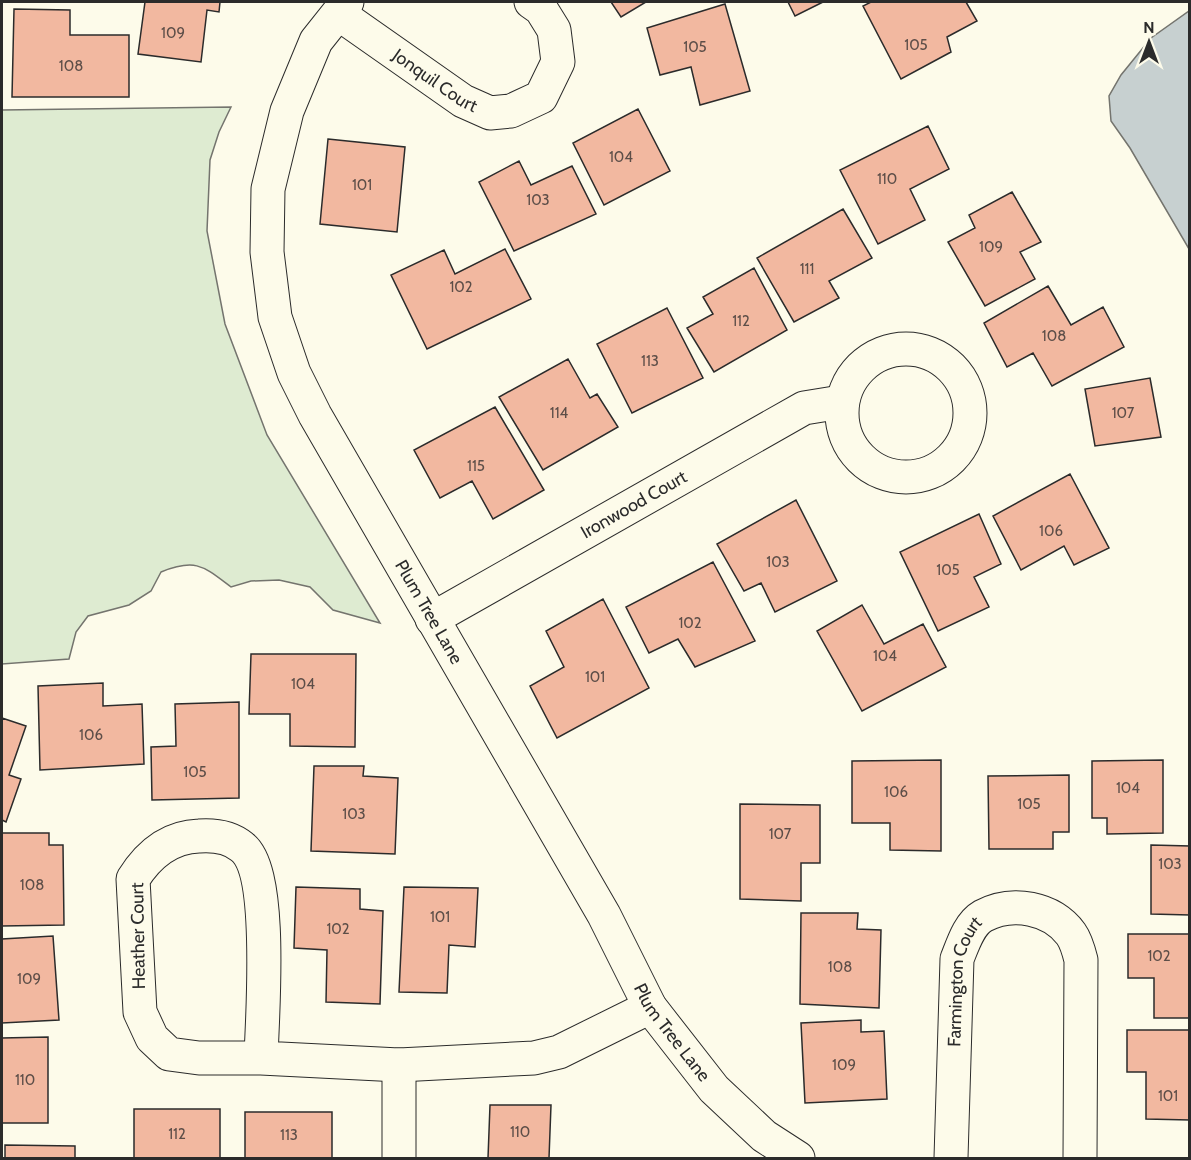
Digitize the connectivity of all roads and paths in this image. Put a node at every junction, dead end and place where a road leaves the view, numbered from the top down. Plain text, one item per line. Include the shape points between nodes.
1 (531, 2) edge
2 (343, 8) edge
3 (842, 402) dead end
4 (432, 619) junction
5 (650, 1007) junction
6 (261, 1058) junction
7 (399, 1065) junction
8 (399, 1158) edge
9 (798, 1158) edge
10 (951, 1158) edge
11 (1080, 1158) edge

1 - 2 street, Jonquil Court via 541,9 554,30 558,62 541,97 511,111 490,113 463,101
2 - 4 street, Plum Tree Lane via 316,41 287,111 268,189 267,252 275,316 294,373 315,415
3 - 4 street, Ironwood Court via 804,408
4 - 5 street, Plum Tree Lane via 604,915
5 - 7 street, Heather Court via 559,1052 534,1058
5 - 9 street, Plum Tree Lane via 714,1089 764,1136
6 - 6 street, Heather Court via 263,901 256,871 243,847 216,835 184,837 165,844 144,862 133,879 140,1012 152,1038 169,1054
6 - 7 street, Heather Court
7 - 8 street
10 - 11 street, Farmington Court via 957,959 966,935 983,916 1029,907 1052,916 1072,935 1082,960

